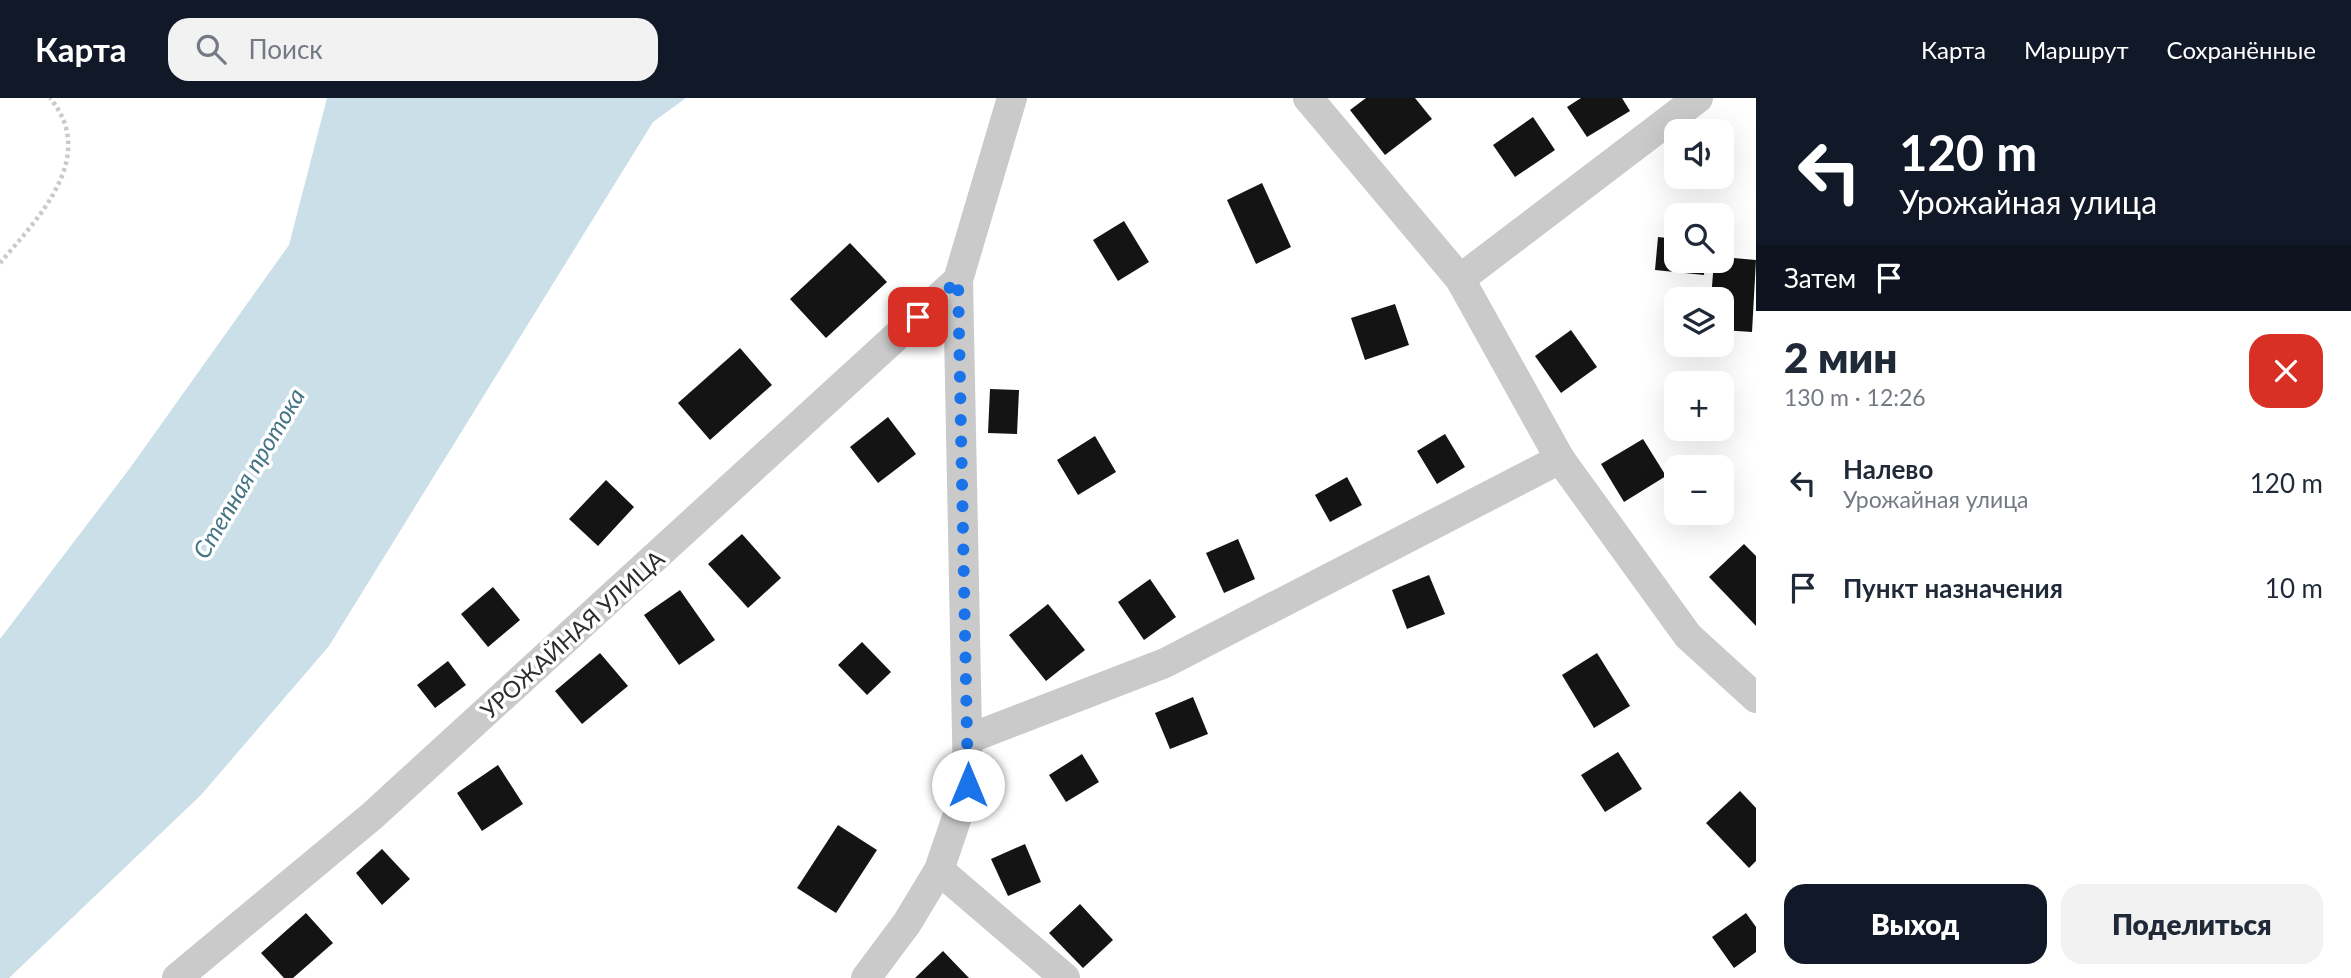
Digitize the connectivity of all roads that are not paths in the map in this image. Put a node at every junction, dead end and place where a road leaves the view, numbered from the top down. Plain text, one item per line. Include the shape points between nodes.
1 (1012, 98) edge
2 (1308, 98) edge
3 (1698, 98) edge
4 (1460, 279) junction
5 (958, 280) junction
6 (1560, 459) junction
7 (1756, 698) edge
8 (968, 739) junction
9 (939, 870) junction
10 (177, 978) edge
11 (866, 978) edge
12 (1065, 978) edge

1 - 5 street
2 - 4 street
3 - 4 street
4 - 6 street
5 - 8 street
5 - 10 street, УРОЖАЙНАЯ УЛИЦА via 372,816
6 - 7 street via 1688,636
6 - 8 street via 1165,663
8 - 9 street via 968,785
9 - 11 street
9 - 12 street

